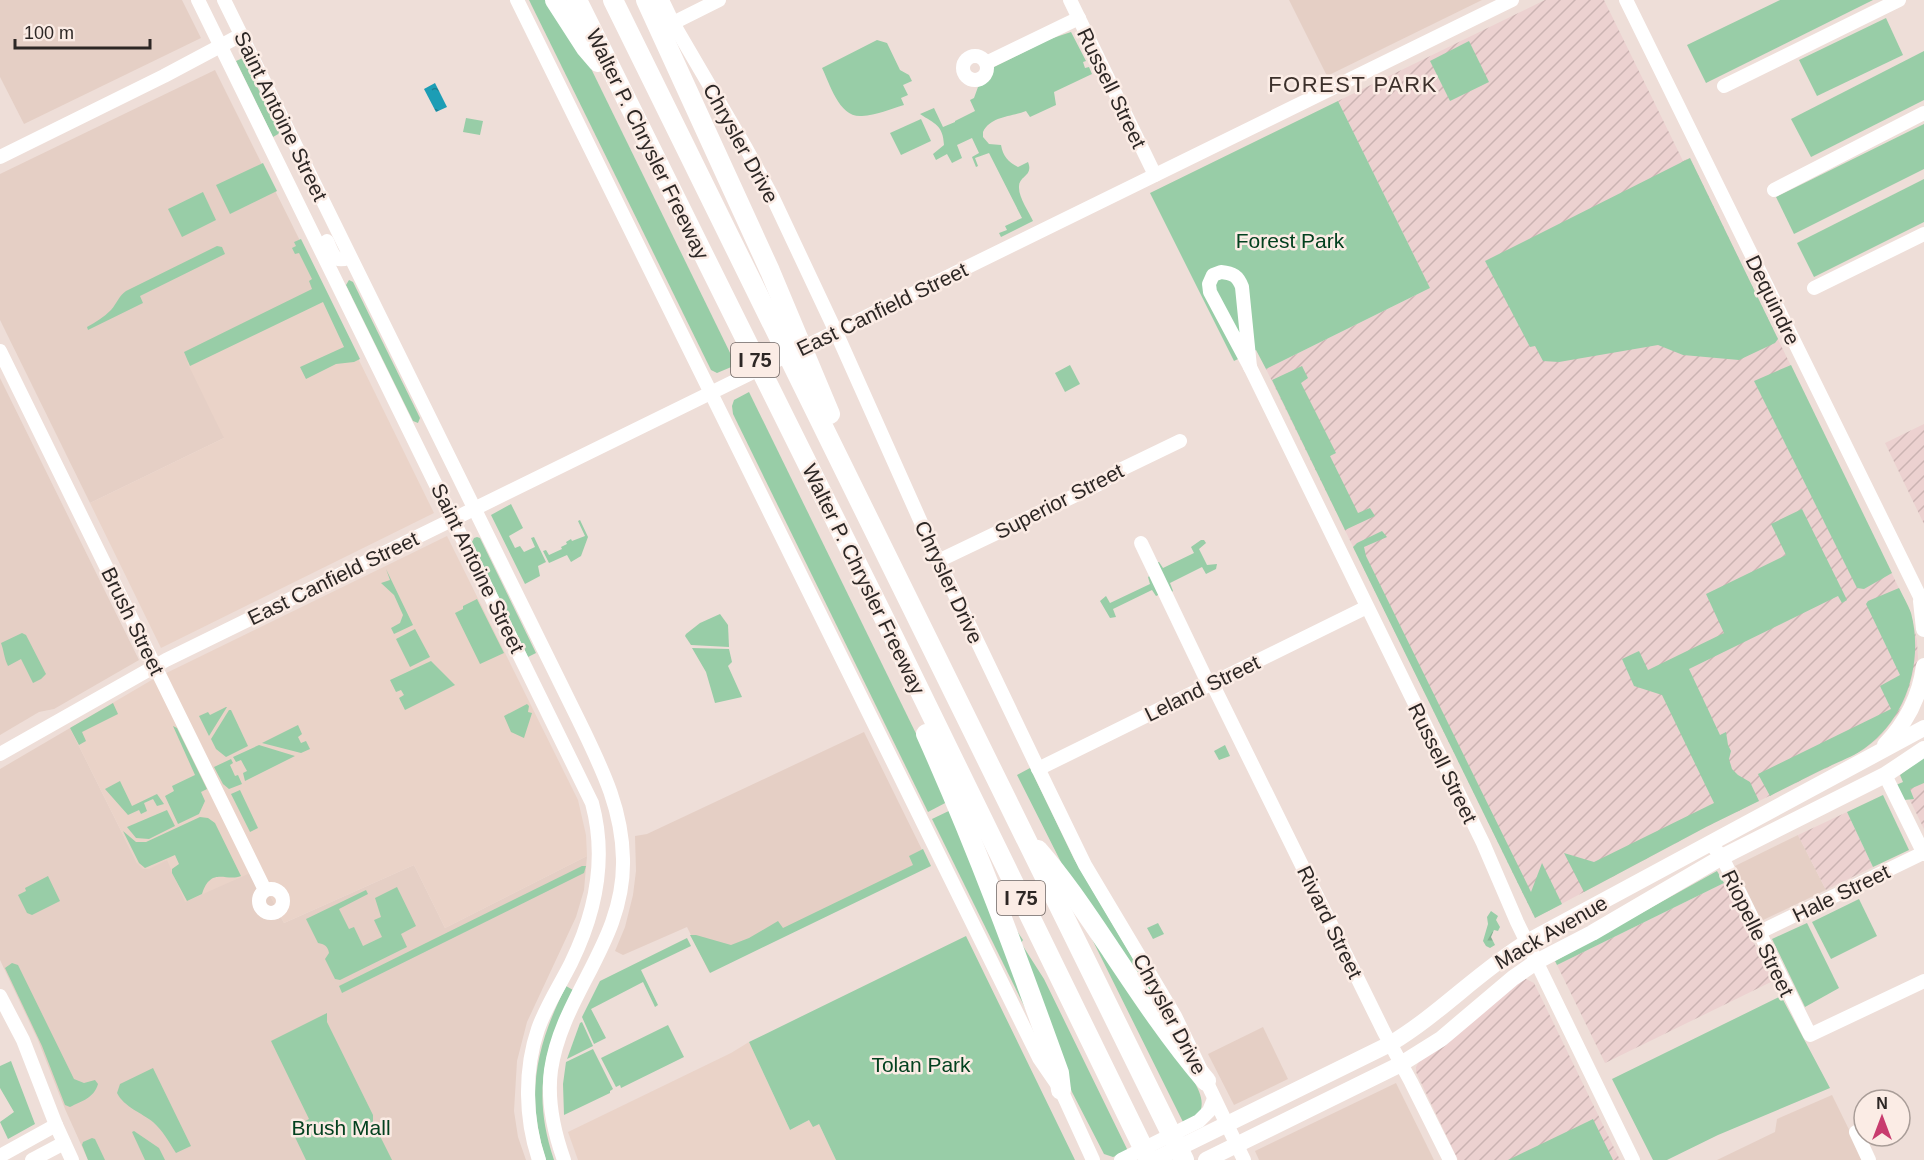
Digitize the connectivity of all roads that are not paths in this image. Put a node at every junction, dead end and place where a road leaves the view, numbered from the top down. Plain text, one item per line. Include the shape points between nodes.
1 (198, 0) edge
2 (224, 0) edge
3 (517, 0) edge
4 (555, 0) edge
5 (577, 0) edge
6 (613, 0) edge
7 (646, 0) edge
8 (662, 0) edge
9 (719, 0) edge
10 (1070, 0) edge
11 (1512, 0) edge
12 (1626, 0) edge
13 (1899, 0) edge
14 (1079, 18) junction
15 (673, 23) junction
16 (241, 35) junction
17 (220, 46) junction
18 (986, 63) dead end
19 (618, 85) junction
20 (1724, 86) dead end
21 (1924, 113) edge
22 (272, 150) junction
23 (0, 157) edge
24 (1155, 176) junction
25 (1774, 190) dead end
26 (292, 191) junction
27 (328, 212) junction
28 (1924, 234) edge
29 (350, 256) junction
30 (363, 281) junction
31 (336, 282) junction
32 (1814, 288) dead end
33 (836, 332) junction
34 (0, 351) edge
35 (1250, 367) junction
36 (710, 393) junction
37 (432, 422) junction
38 (411, 432) junction
39 (1180, 441) dead end
40 (857, 498) junction
41 (474, 509) junction
42 (453, 519) junction
43 (1141, 543) dead end
44 (938, 561) junction
45 (1922, 603) edge
46 (1367, 607) junction
47 (1924, 629) edge
48 (893, 636) junction
49 (155, 665) junction
50 (1924, 666) edge
51 (528, 671) junction
52 (1211, 684) junction
53 (544, 703) junction
54 (579, 721) junction
55 (1924, 728) edge
56 (1924, 749) edge
57 (0, 754) edge
58 (1868, 758) junction
59 (598, 761) junction
60 (1038, 769) junction
61 (1885, 775) junction
62 (1837, 776) junction
63 (1797, 820) junction
64 (1021, 831) junction
65 (1710, 843) junction
66 (623, 847) junction
67 (600, 849) junction
68 (1924, 854) edge
69 (1722, 857) junction
70 (266, 890) dead end
71 (1556, 926) junction
72 (1758, 933) junction
73 (1527, 942) junction
74 (1568, 945) junction
75 (1536, 962) junction
76 (567, 970) junction
77 (1487, 970) junction
78 (585, 981) junction
79 (1924, 981) edge
80 (1502, 988) junction
81 (0, 996) edge
82 (1426, 1020) junction
83 (1436, 1042) junction
84 (1390, 1044) junction
85 (1401, 1064) junction
86 (1206, 1081) junction
87 (1061, 1090) junction
88 (1214, 1099) junction
89 (1247, 1114) junction
90 (56, 1125) junction
91 (1226, 1125) junction
92 (1199, 1130) junction
93 (1257, 1135) junction
94 (28, 1140) junction
95 (63, 1143) junction
96 (1240, 1152) edge
97 (0, 1156) edge
98 (1209, 1158) edge
99 (33, 1160) edge
100 (72, 1160) edge
101 (539, 1160) edge
102 (564, 1160) edge
103 (1093, 1160) edge
104 (1121, 1160) edge
105 (1151, 1160) edge
106 (1184, 1160) edge
107 (1450, 1160) edge
108 (1633, 1160) edge

1 - 17 street, Saint Antoine Street
2 - 16 street, Saint Antoine Street
3 - 36 street
4 - 19 highway via 586,48
5 - 19 highway, Walter P. Chrysler Freeway / I 75
6 - 40 highway, Walter P. Chrysler Freeway / I 75
7 - 40 highway via 770,272 841,440
8 - 15 street, Chrysler Drive
9 - 15 street
10 - 14 street, Russell Street
11 - 24 street, East Canfield Street
12 - 45 street, Dequindre
13 - 20 street
14 - 18 street
14 - 24 street, Russell Street
15 - 33 street, Chrysler Drive via 762,177
16 - 17 street
16 - 27 street, Saint Antoine Street
17 - 22 street, Saint Antoine Street
17 - 23 street
19 - 48 highway, Walter P. Chrysler Freeway / I 75
21 - 25 street
22 - 26 street, Saint Antoine Street
22 - 27 street via 286,147 307,187
24 - 33 street, East Canfield Street
26 - 29 street via 312,211 335,257 343,260
26 - 31 street, Saint Antoine Street
27 - 29 street, Saint Antoine Street
28 - 32 street
29 - 30 street, Saint Antoine Street
30 - 31 street via 348,276
30 - 37 street, Saint Antoine Street
31 - 38 street, Saint Antoine Street
33 - 36 street, East Canfield Street
33 - 44 street, Chrysler Drive
34 - 49 street, Brush Street
35 - 35 street, Russell Street via 1242,287 1239,278 1221,272 1209,284 1210,292
35 - 46 street, Russell Street
36 - 41 street, East Canfield Street
36 - 87 street via 1039,1058
37 - 38 street
37 - 41 street, Saint Antoine Street
38 - 42 street, Saint Antoine Street
39 - 44 street, Superior Street
40 - 64 highway, Walter P. Chrysler Freeway / I 75
41 - 42 street, East Canfield Street
41 - 54 street, Saint Antoine Street
42 - 49 street, East Canfield Street
42 - 51 street, Saint Antoine Street
43 - 52 street, Rivard Street
44 - 60 street, Chrysler Drive
45 - 47 main road
46 - 52 street, Leland Street
46 - 73 street, Russell Street
48 - 87 highway via 902,679 992,888 1059,1073
48 - 105 highway, Walter P. Chrysler Freeway / I 75
49 - 57 street, East Canfield Street
49 - 70 street, Brush Street
50 - 58 main road via 1910,712 1890,740
51 - 53 street, Saint Antoine Street
51 - 54 street via 543,668 558,700
52 - 60 street, Leland Street
52 - 84 street, Rivard Street
53 - 59 street via 566,729 584,765
53 - 67 street, Saint Antoine Street via 592,803
54 - 59 street, Saint Antoine Street
55 - 58 main road, Mack Avenue
56 - 61 main road, Mack Avenue
58 - 62 main road, Mack Avenue
59 - 66 street, Saint Antoine Street via 617,808
60 - 86 street, Chrysler Drive via 1085,865 1175,1016
61 - 63 main road, Mack Avenue
61 - 68 street
62 - 63 main road via 1794,805 1792,814
62 - 65 main road, Mack Avenue
63 - 69 main road, Mack Avenue
64 - 86 highway via 1062,877
64 - 106 highway, Walter P. Chrysler Freeway / I 75
65 - 69 street, Riopelle Street
65 - 71 main road, Mack Avenue
66 - 67 street
66 - 78 street, Saint Antoine Street via 618,903 604,946
67 - 76 street, Saint Antoine Street via 592,908
68 - 72 street, Hale Street
69 - 72 street, Riopelle Street
69 - 74 main road, Mack Avenue
71 - 73 main road, Mack Avenue
71 - 74 main road via 1552,939 1557,945
72 - 79 street, Riopelle Street via 1810,1035
73 - 75 street, Russell Street
73 - 77 main road, Mack Avenue
74 - 75 main road, Mack Avenue
75 - 80 main road, Mack Avenue
75 - 108 street, Russell Street
76 - 78 street
76 - 101 street, Saint Antoine Street via 539,1026 530,1063 529,1119
77 - 80 main road via 1498,974
77 - 82 main road, Mack Avenue
78 - 102 street, Saint Antoine Street via 562,1032 551,1070 552,1113
80 - 83 main road, Mack Avenue
81 - 90 street via 23,1040
82 - 83 main road via 1428,1033
82 - 84 main road, Mack Avenue
83 - 85 main road, Mack Avenue
84 - 85 street, Rivard Street
84 - 89 main road, Mack Avenue
85 - 93 main road, Mack Avenue
85 - 107 street, Rivard Street
86 - 88 street, Chrysler Drive
87 - 103 street
88 - 91 street, Chrysler Drive
88 - 92 street
89 - 91 main road, Mack Avenue
89 - 93 main road
90 - 94 street
90 - 95 street
91 - 92 main road, Mack Avenue
91 - 96 street, Chrysler Drive
92 - 104 street
92 - 105 main road, Mack Avenue
93 - 96 main road, Mack Avenue
94 - 97 street
94 - 99 street via 37,1148
95 - 99 street
95 - 100 street
96 - 98 main road, Mack Avenue

